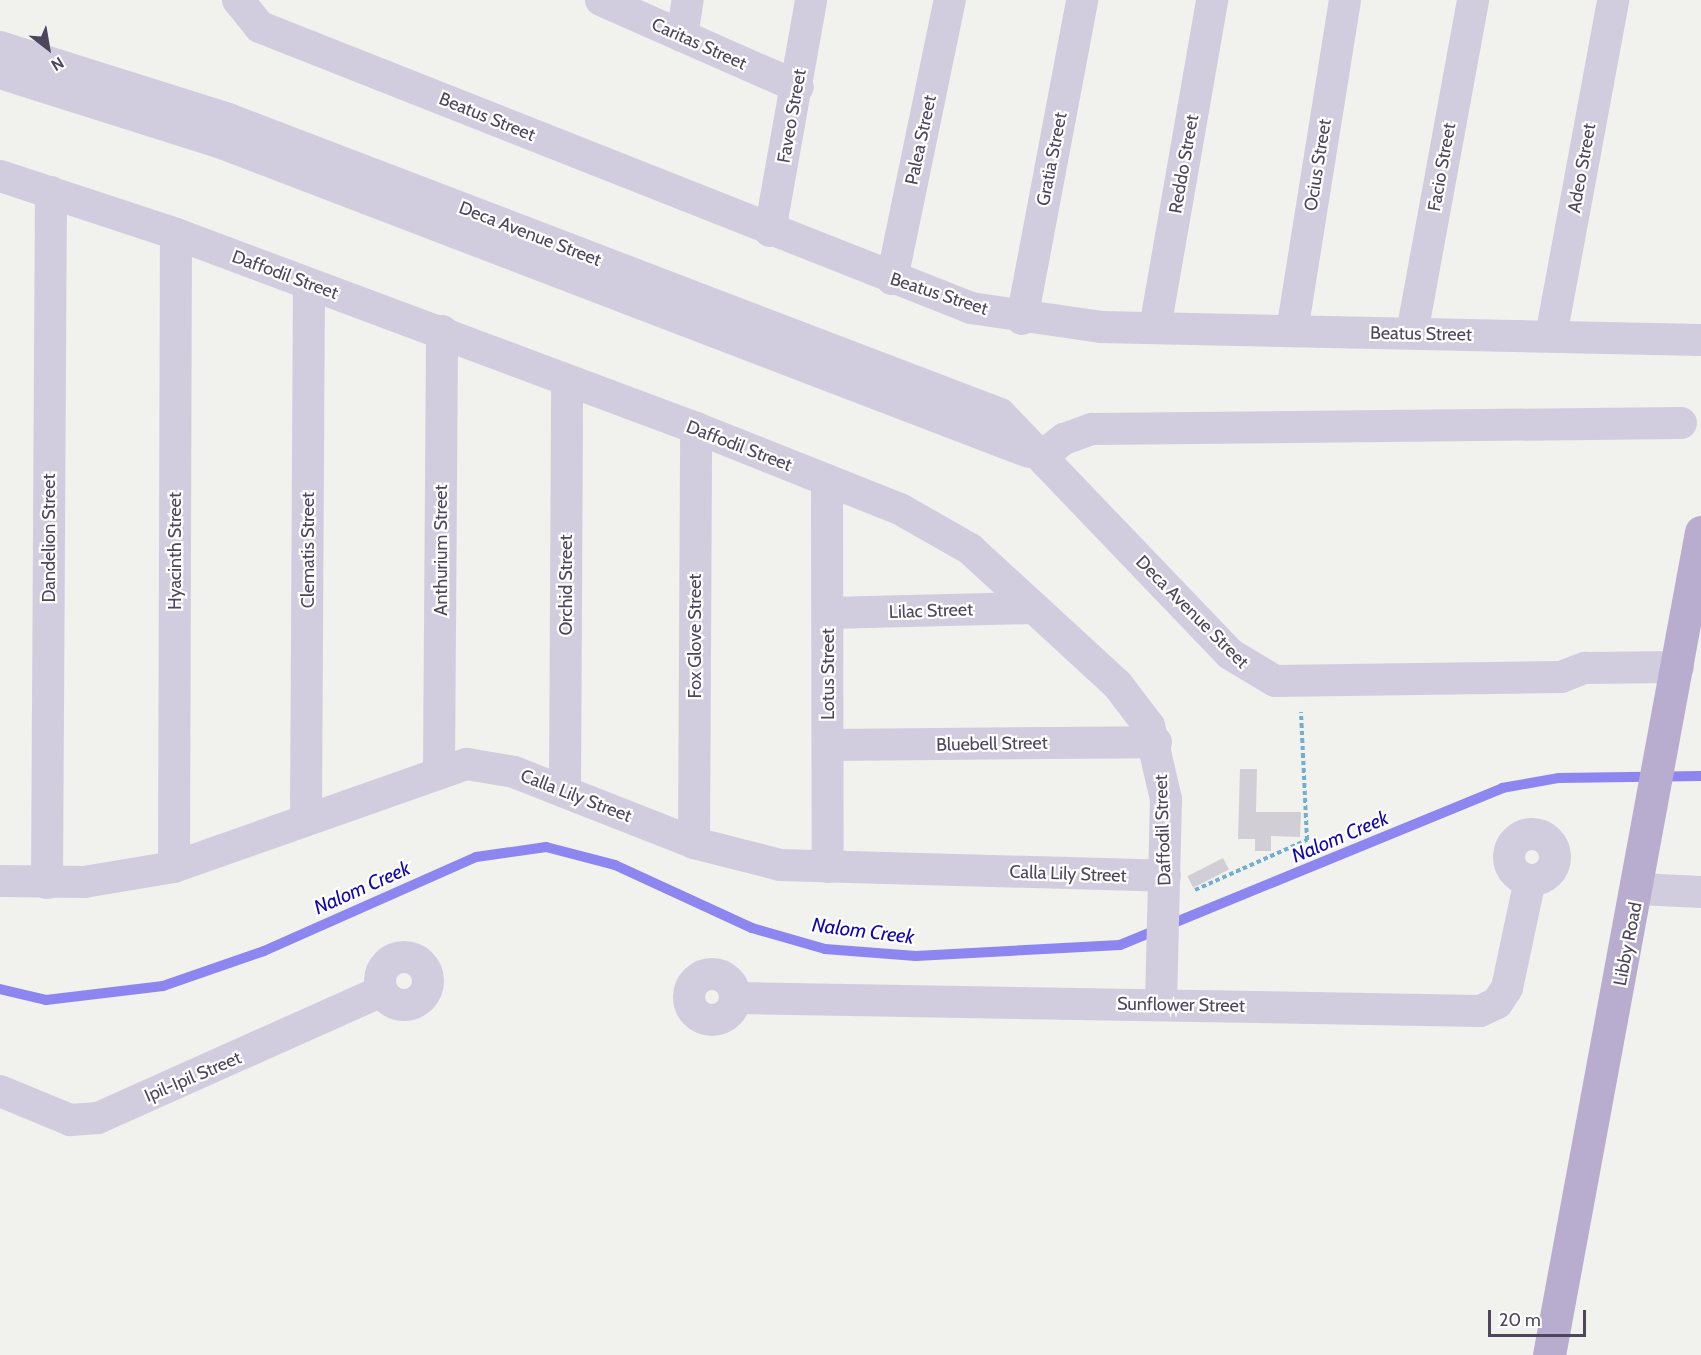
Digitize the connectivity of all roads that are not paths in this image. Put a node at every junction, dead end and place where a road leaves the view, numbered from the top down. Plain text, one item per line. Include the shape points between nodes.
1 (238, 0) edge
2 (601, 0) edge
3 (688, 0) edge
4 (811, 0) edge
5 (950, 0) edge
6 (1082, 0) edge
7 (1212, 0) edge
8 (1345, 0) edge
9 (1473, 0) edge
10 (1613, 0) edge
11 (682, 36) junction
12 (0, 47) edge
13 (0, 73) edge
14 (798, 87) junction
15 (198, 121) junction
16 (0, 176) edge
17 (51, 192) junction
18 (770, 231) junction
19 (177, 234) junction
20 (892, 279) junction
21 (309, 284) junction
22 (1022, 319) junction
23 (1155, 328) junction
24 (442, 331) junction
25 (1292, 331) junction
26 (1412, 333) junction
27 (1551, 336) junction
28 (1701, 340) edge
29 (567, 380) junction
30 (1681, 423) dead end
31 (696, 428) junction
32 (1042, 456) junction
33 (827, 480) junction
34 (1701, 532) edge
35 (1034, 608) junction
36 (828, 614) junction
37 (1676, 677) junction
38 (1155, 742) junction
39 (828, 746) junction
40 (439, 770) junction
41 (565, 790) junction
42 (306, 816) junction
43 (694, 843) junction
44 (174, 867) junction
45 (828, 867) junction
46 (1530, 880) dead end
47 (0, 881) edge
48 (47, 883) junction
49 (1639, 889) junction
50 (1701, 892) edge
51 (1165, 897) junction
52 (382, 992) dead end
53 (736, 998) dead end
54 (1161, 1005) junction
55 (0, 1092) edge
56 (1549, 1355) edge

1 - 18 street, Beatus Street via 260,27
2 - 11 street, Caritas Street
3 - 11 street
4 - 14 street, Faveo Street
5 - 20 street, Palea Street
6 - 22 street, Gratia Street
7 - 23 street, Reddo Street
8 - 25 street, Ocius Street
9 - 26 street, Facio Street
10 - 27 street, Adeo Street
11 - 14 street, Caritas Street
12 - 15 street, Deca Avenue Street
13 - 15 street, Deca Avenue Street
14 - 18 street, Faveo Street
15 - 32 street, Deca Avenue Street via 757,335
16 - 17 street, Daffodil Street
17 - 19 street, Daffodil Street
17 - 48 street, Dandelion Street
18 - 20 street, Beatus Street
19 - 21 street, Daffodil Street
19 - 44 street, Hyacinth Street
20 - 22 street, Beatus Street via 971,308
21 - 24 street, Daffodil Street
21 - 42 street, Clematis Street
22 - 23 street, Beatus Street
23 - 25 street, Beatus Street
24 - 29 street, Daffodil Street
24 - 40 street, Anthurium Street
25 - 26 street, Beatus Street
26 - 27 street, Beatus Street
27 - 28 street, Beatus Street
29 - 31 street, Daffodil Street
29 - 41 street, Orchid Street
30 - 32 street via 1092,429 1064,439
31 - 33 street, Daffodil Street
31 - 43 street, Fox Glove Street
32 - 37 street, Deca Avenue Street via 1230,654 1251,671 1300,684 1561,677 1585,668
33 - 35 street, Daffodil Street via 936,527
33 - 36 street, Lotus Street
34 - 37 main road, Libby Road
35 - 36 street, Lilac Street
35 - 38 street, Daffodil Street via 1132,700
36 - 39 street, Lotus Street
37 - 49 main road, Libby Road
38 - 39 street, Bluebell Street
38 - 51 street, Daffodil Street via 1166,799
39 - 45 street, Lotus Street
40 - 41 street, Calla Lily Street via 490,765
40 - 42 street, Calla Lily Street
41 - 43 street, Calla Lily Street
42 - 44 street, Calla Lily Street
43 - 45 street, Calla Lily Street via 737,858
44 - 48 street, Calla Lily Street via 126,877
45 - 51 street, Calla Lily Street
46 - 54 street, Sunflower Street via 1507,988 1489,1008
47 - 48 street, Calla Lily Street
49 - 50 street
49 - 56 main road, Libby Road
51 - 54 street, Daffodil Street
52 - 55 street, Ipil-Ipil Street via 98,1118 70,1120
53 - 54 street, Sunflower Street

